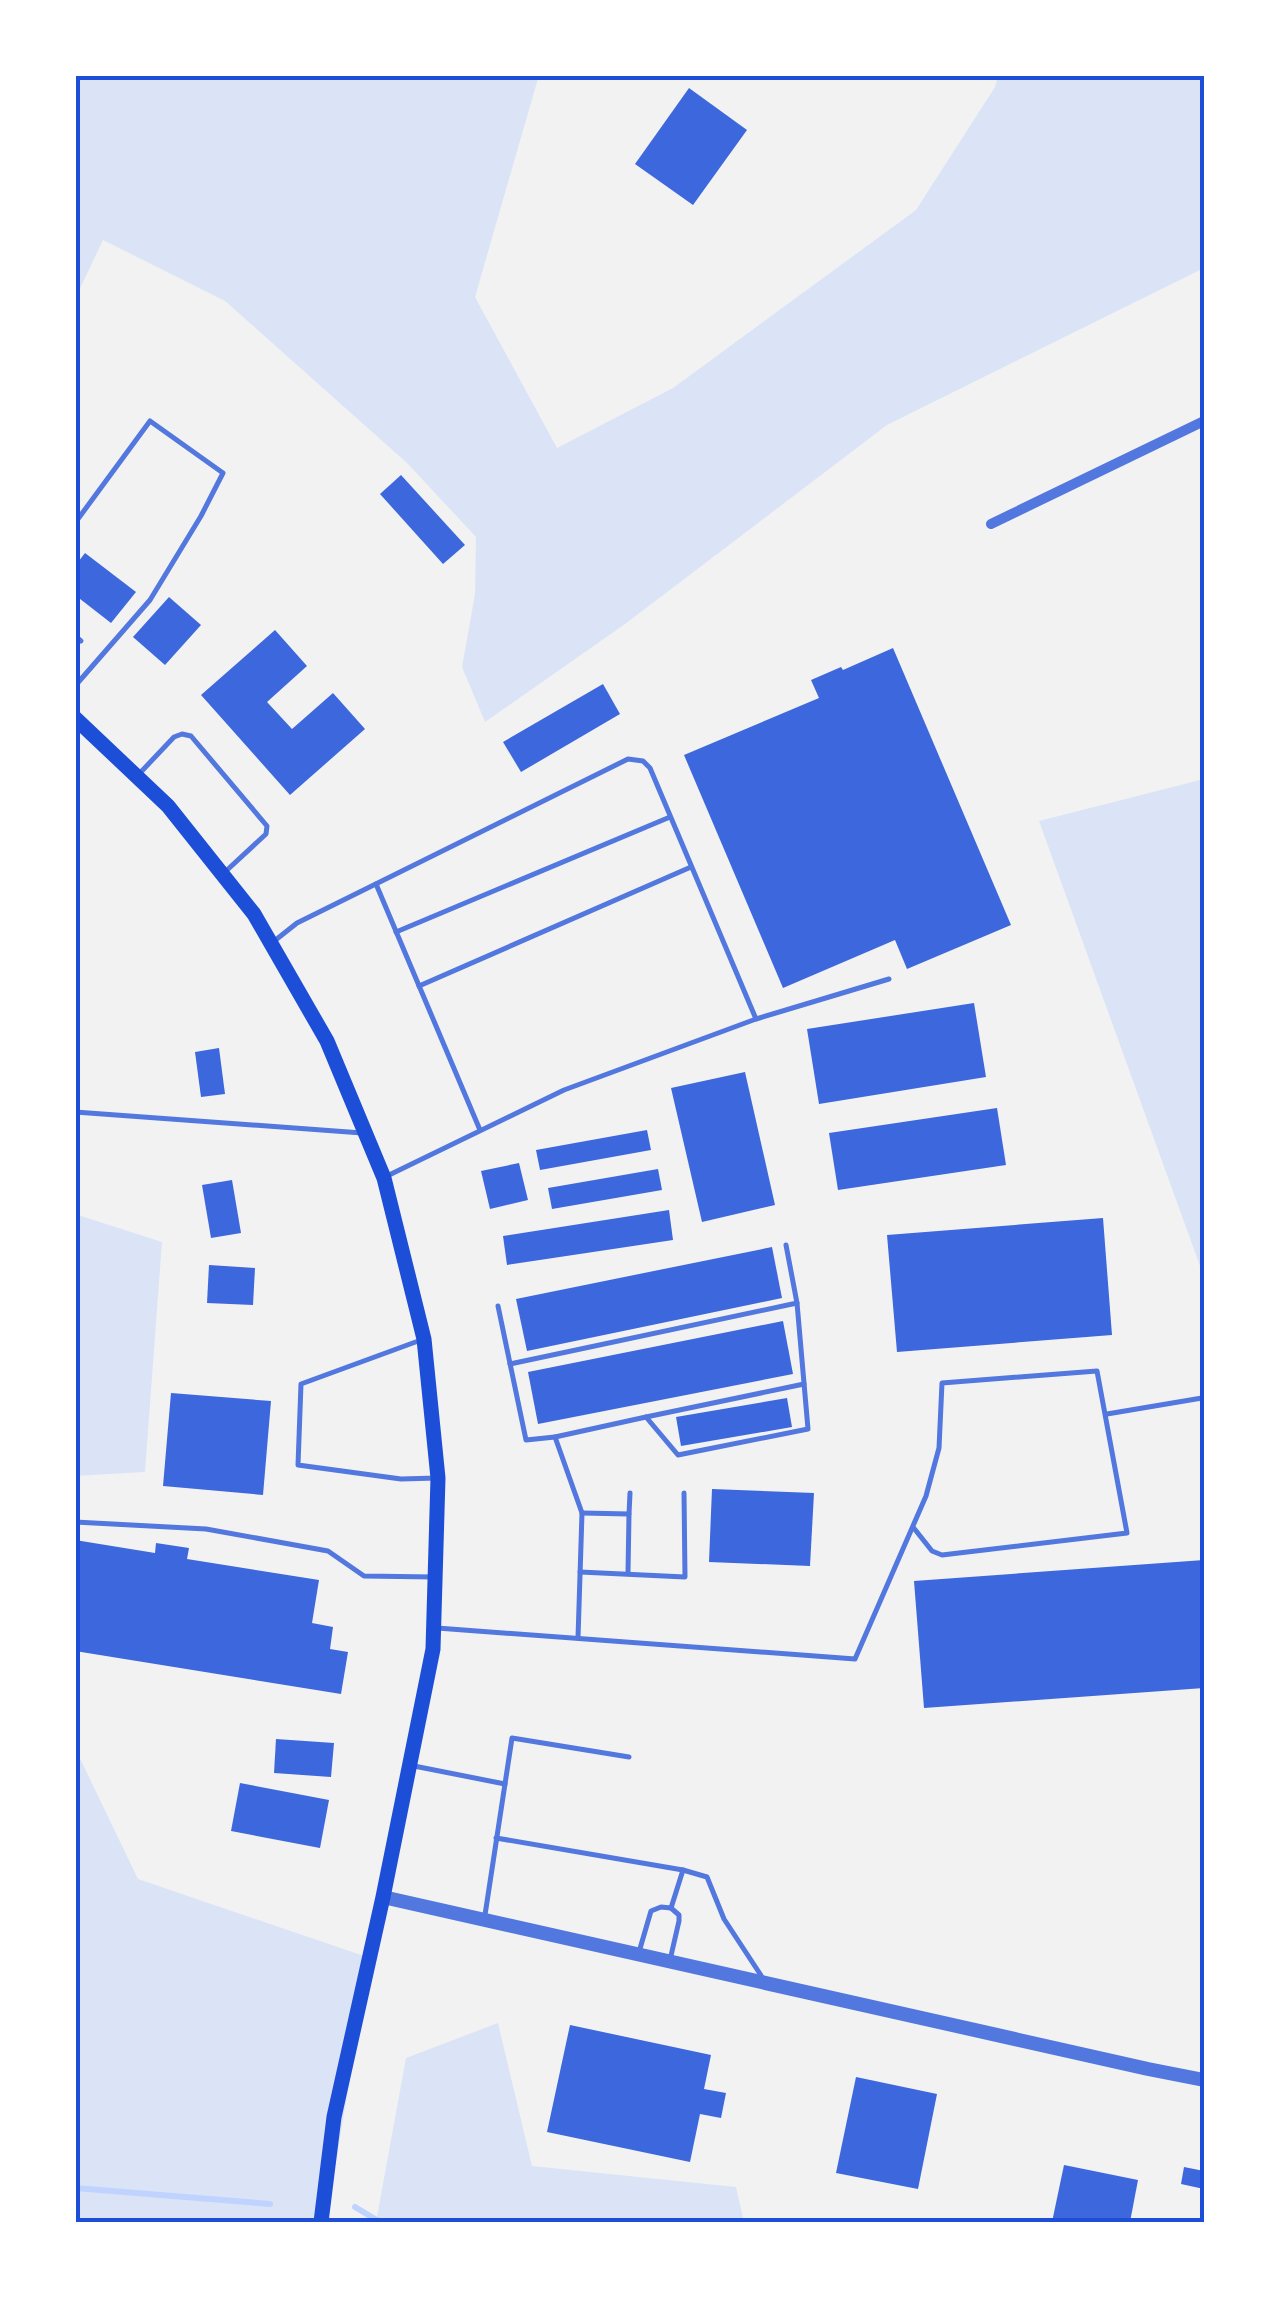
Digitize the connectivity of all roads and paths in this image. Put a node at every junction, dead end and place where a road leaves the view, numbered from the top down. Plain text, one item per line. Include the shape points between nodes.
1 (1204, 421) edge
2 (75, 523) edge
3 (991, 524) dead end
4 (75, 686) edge
5 (75, 718) edge
6 (136, 776) junction
7 (670, 817) junction
8 (692, 867) junction
9 (222, 874) junction
10 (376, 884) junction
11 (396, 932) junction
12 (271, 943) junction
13 (889, 980) dead end
14 (419, 986) junction
15 (756, 1019) junction
16 (75, 1112) edge
17 (480, 1130) junction
18 (365, 1133) junction
19 (384, 1178) junction
20 (786, 1246) dead end
21 (796, 1303) junction
22 (498, 1306) dead end
23 (424, 1339) junction
24 (510, 1364) junction
25 (805, 1384) junction
26 (1106, 1414) junction
27 (1204, 1414) edge
28 (646, 1417) junction
29 (555, 1437) junction
30 (438, 1478) junction
31 (630, 1493) dead end
32 (684, 1493) dead end
33 (582, 1513) junction
34 (629, 1514) junction
35 (75, 1522) edge
36 (913, 1527) junction
37 (580, 1572) junction
38 (628, 1573) junction
39 (437, 1577) junction
40 (434, 1628) junction
41 (578, 1638) junction
42 (629, 1757) dead end
43 (410, 1765) junction
44 (505, 1784) junction
45 (496, 1838) junction
46 (682, 1870) junction
47 (384, 1898) junction
48 (670, 1908) junction
49 (484, 1920) junction
50 (639, 1954) junction
51 (670, 1962) junction
52 (766, 1984) junction
53 (1204, 2080) edge
54 (321, 2222) edge

1 - 3 street
2 - 4 lane via 150,421 223,474 150,600
5 - 6 main road
6 - 9 main road
6 - 9 lane via 174,737 191,736 266,826 266,834
7 - 8 lane
7 - 10 lane via 650,768 628,759
7 - 11 lane
8 - 14 lane
8 - 15 lane
9 - 12 main road
10 - 11 lane
10 - 12 lane
11 - 14 lane
12 - 18 main road via 327,1041
13 - 15 lane
14 - 17 lane
15 - 17 lane via 564,1090
16 - 18 lane
17 - 19 lane
18 - 19 main road
19 - 23 main road
20 - 21 lane
21 - 24 lane
21 - 25 lane
22 - 24 lane
23 - 30 main road
23 - 30 lane via 302,1384 298,1464
24 - 29 lane via 526,1440
25 - 28 lane
25 - 28 lane via 808,1429 678,1456
26 - 27 lane via 1202,1398
26 - 36 lane via 1097,1371 942,1384 939,1448
26 - 36 lane via 1128,1533 942,1555
28 - 29 lane
29 - 33 lane
30 - 39 main road
31 - 34 lane
32 - 38 lane via 684,1577
33 - 34 lane
33 - 37 lane
34 - 38 lane
35 - 39 lane via 206,1529 328,1551 364,1576
36 - 41 lane via 855,1658
37 - 38 lane
37 - 41 lane
39 - 40 main road
40 - 41 lane
40 - 43 main road
42 - 44 lane via 512,1738
43 - 44 lane
43 - 47 main road
44 - 45 lane
45 - 46 lane
45 - 49 lane
46 - 48 lane
46 - 52 lane via 706,1878
47 - 49 street
47 - 54 main road via 334,2117
48 - 50 lane via 651,1911
48 - 51 lane via 680,1922
49 - 50 street
50 - 51 street
51 - 52 street
52 - 53 street

